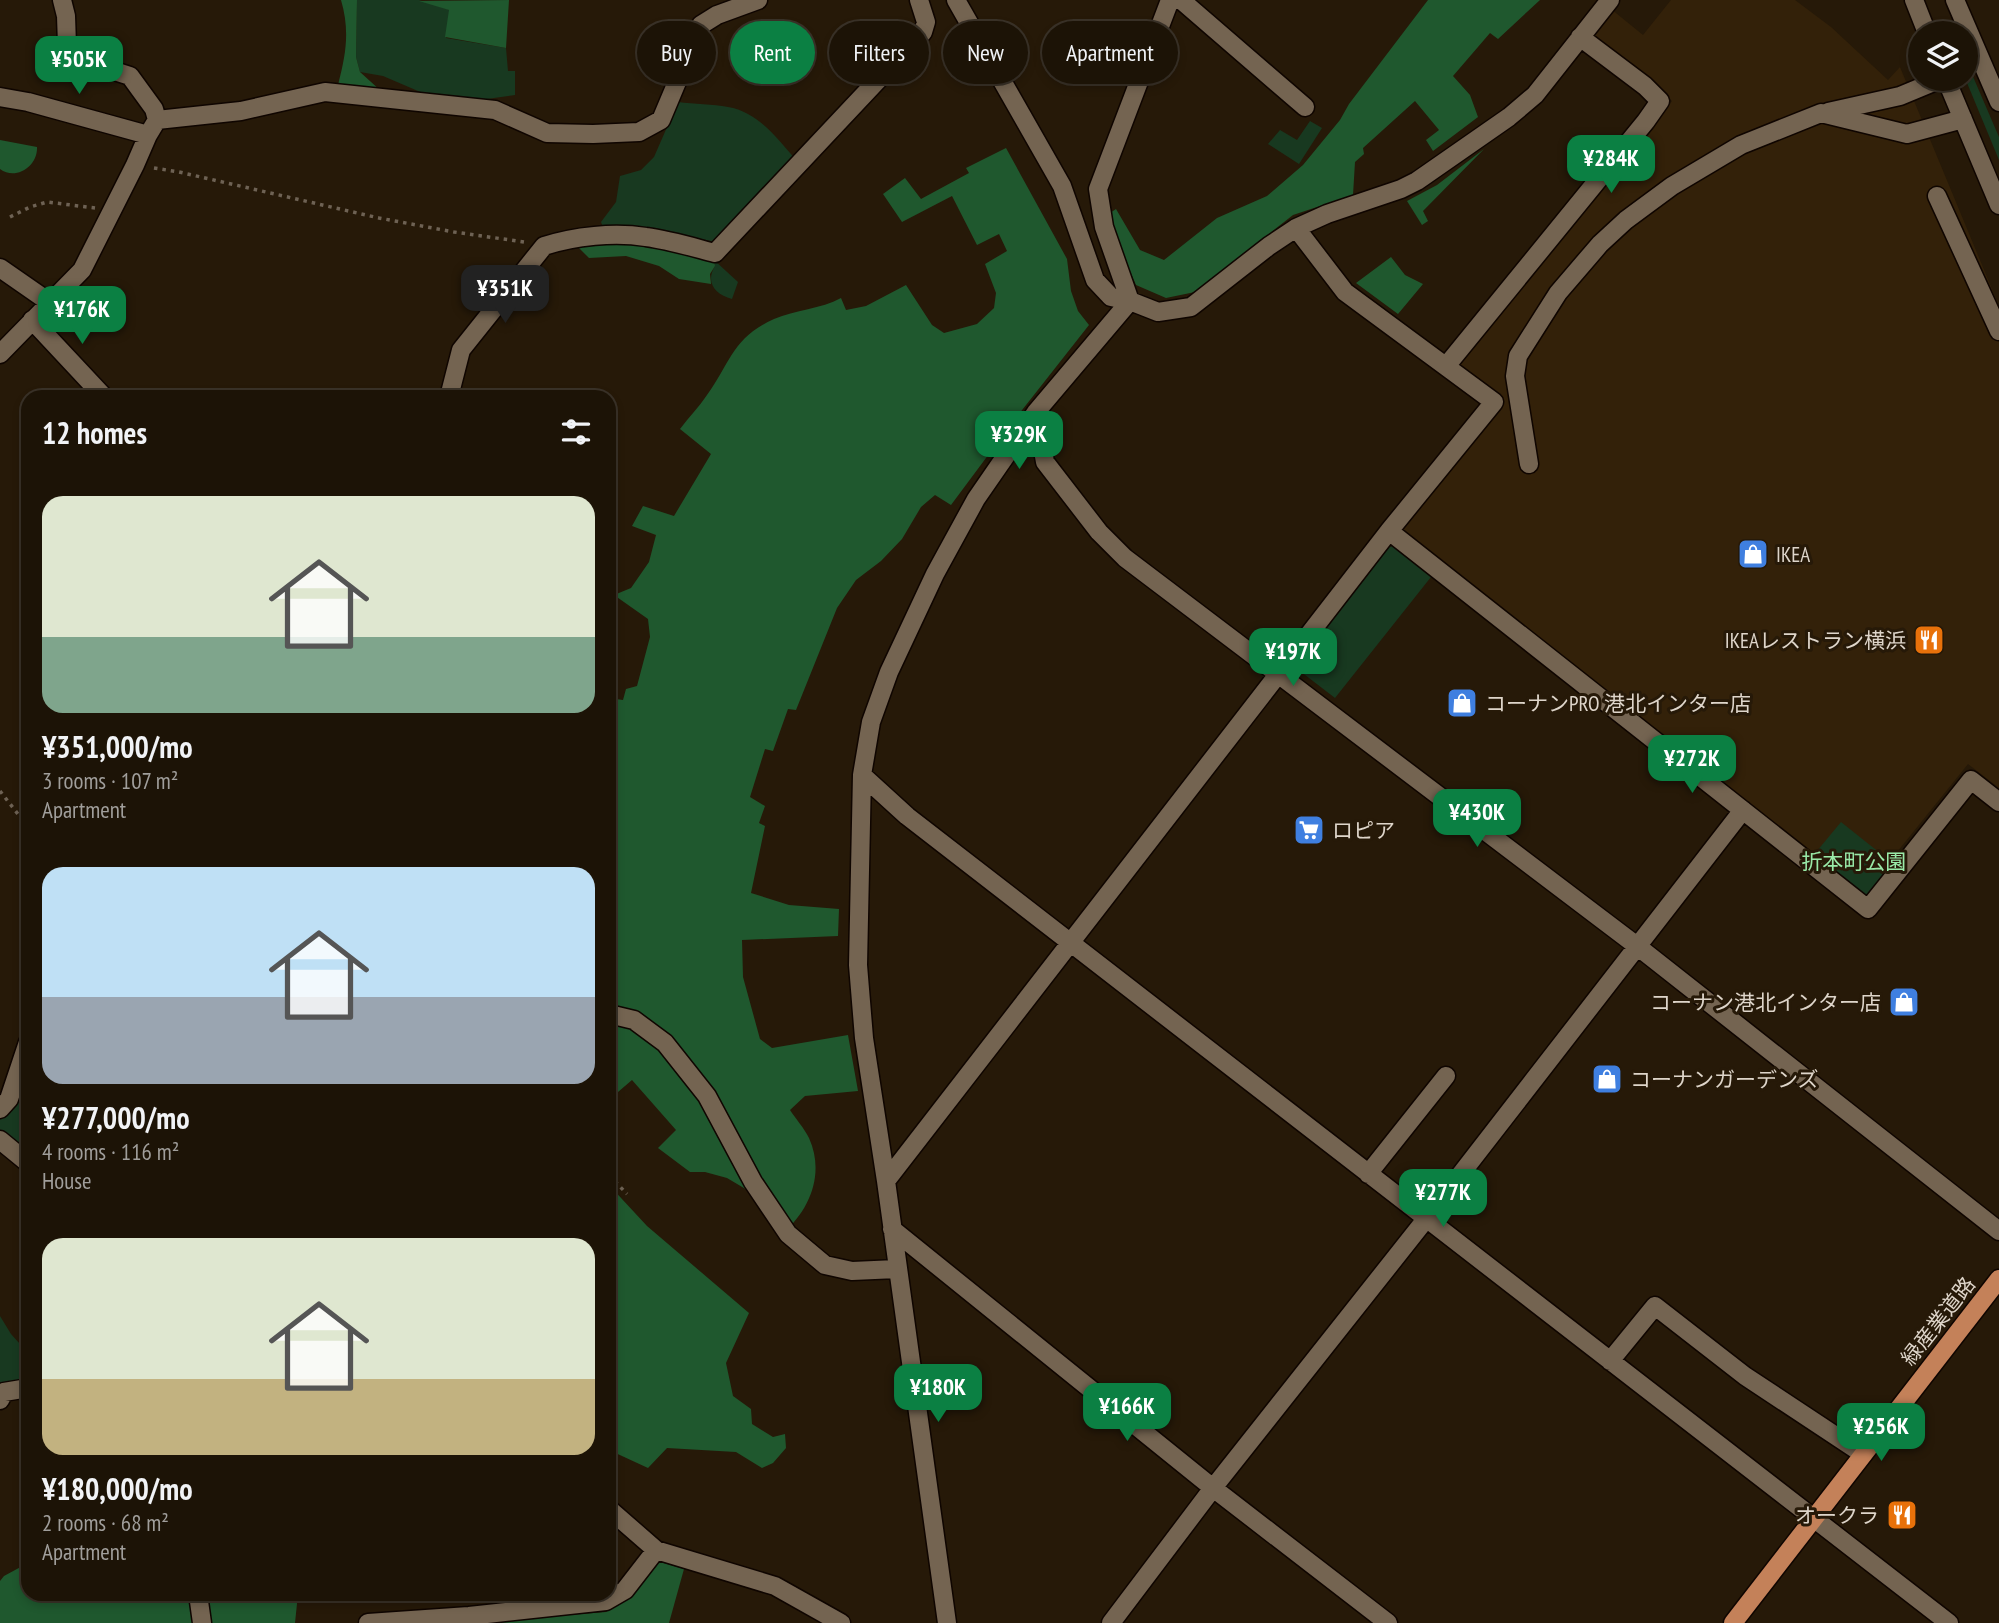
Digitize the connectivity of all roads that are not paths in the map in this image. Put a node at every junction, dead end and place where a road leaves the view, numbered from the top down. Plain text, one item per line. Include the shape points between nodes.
1 (62, 0) edge
2 (758, 0) edge
3 (919, 0) edge
4 (956, 0) edge
5 (1170, 0) edge
6 (1181, 0) edge
7 (1610, 0) edge
8 (1914, 0) edge
9 (1955, 0) edge
10 (1922, 21) edge
11 (1580, 37) junction
12 (1912, 91) edge
13 (1951, 91) edge
14 (0, 97) edge
15 (1999, 102) edge
16 (1305, 107) dead end
17 (1821, 113) junction
18 (1963, 119) junction
19 (153, 128) junction
20 (1937, 196) dead end
21 (1999, 205) edge
22 (1296, 228) junction
23 (0, 268) edge
24 (1130, 301) junction
25 (49, 302) junction
26 (32, 320) junction
27 (1999, 331) edge
28 (0, 354) edge
29 (1447, 365) junction
30 (97, 390) edge
31 (451, 390) edge
32 (1037, 412) junction
33 (1529, 464) dead end
34 (1390, 531) junction
35 (1279, 675) junction
36 (862, 775) junction
37 (1999, 803) edge
38 (1743, 810) junction
39 (1071, 942) junction
40 (1637, 946) junction
41 (616, 1016) edge
42 (21, 1063) edge
43 (1435, 1081) dead end
44 (0, 1109) edge
45 (0, 1140) edge
46 (21, 1157) edge
47 (1368, 1174) junction
48 (886, 1181) junction
49 (1426, 1219) junction
50 (892, 1229) junction
51 (1999, 1231) edge
52 (897, 1269) junction
53 (1999, 1279) edge
54 (1610, 1361) junction
55 (21, 1389) edge
56 (0, 1400) edge
57 (1863, 1454) junction
58 (1213, 1488) junction
59 (616, 1515) edge
60 (1814, 1518) junction
61 (656, 1550) junction
62 (616, 1595) edge
63 (199, 1601) edge
64 (606, 1601) edge
65 (202, 1623) edge
66 (368, 1623) edge
67 (841, 1623) edge
68 (947, 1623) edge
69 (1111, 1623) edge
70 (1388, 1623) edge
71 (1733, 1623) edge
72 (1949, 1623) edge

1 - 19 street via 67,45 76,59 130,76 154,109
2 - 19 street via 701,25 661,120 639,132 547,133 495,110 325,92
3 - 31 street via 926,22 923,32 715,253 645,237 603,236 544,246 461,350
4 - 24 street via 1062,186 1095,280 1111,297
5 - 24 street via 1098,189 1104,227
6 - 16 street
7 - 11 street
8 - 10 street
9 - 15 street
11 - 22 street via 1535,95 1417,181
11 - 29 street via 1660,101
12 - 17 street
13 - 18 street
14 - 19 street
17 - 18 street via 1907,134
17 - 33 street via 1741,145 1672,186 1617,228 1566,284 1518,356 1515,376
18 - 21 street
19 - 25 street via 82,270
20 - 27 street
22 - 24 street via 1191,307 1158,312
22 - 29 street via 1345,292
23 - 25 street
24 - 32 street
25 - 26 street
26 - 28 street
26 - 30 street
29 - 34 street via 1494,402
32 - 35 street via 1045,462 1099,532 1125,558
32 - 36 street via 976,499 934,574 871,722
34 - 35 street
34 - 38 street
35 - 39 street
35 - 40 street
36 - 39 street via 907,816
36 - 48 street via 858,965
37 - 38 street via 1971,780 1868,909
38 - 40 street
39 - 47 street
39 - 48 street
40 - 49 street
40 - 51 street
41 - 52 street via 634,1020 665,1043 707,1096 788,1234 825,1265 852,1271
42 - 44 street via 9,1099
43 - 47 street
45 - 46 street
47 - 49 street
48 - 50 street
49 - 54 street
49 - 58 street
50 - 52 street
50 - 58 street
52 - 68 street
53 - 57 main road, 緑産業道路
54 - 57 street via 1656,1306 1745,1376
54 - 60 street
55 - 56 street via 4,1392
57 - 60 main road, 緑産業道路
58 - 69 street
58 - 70 street
59 - 61 street
60 - 71 main road, 緑産業道路
60 - 72 street
61 - 62 street
61 - 67 street via 775,1586
63 - 65 street
64 - 66 street

